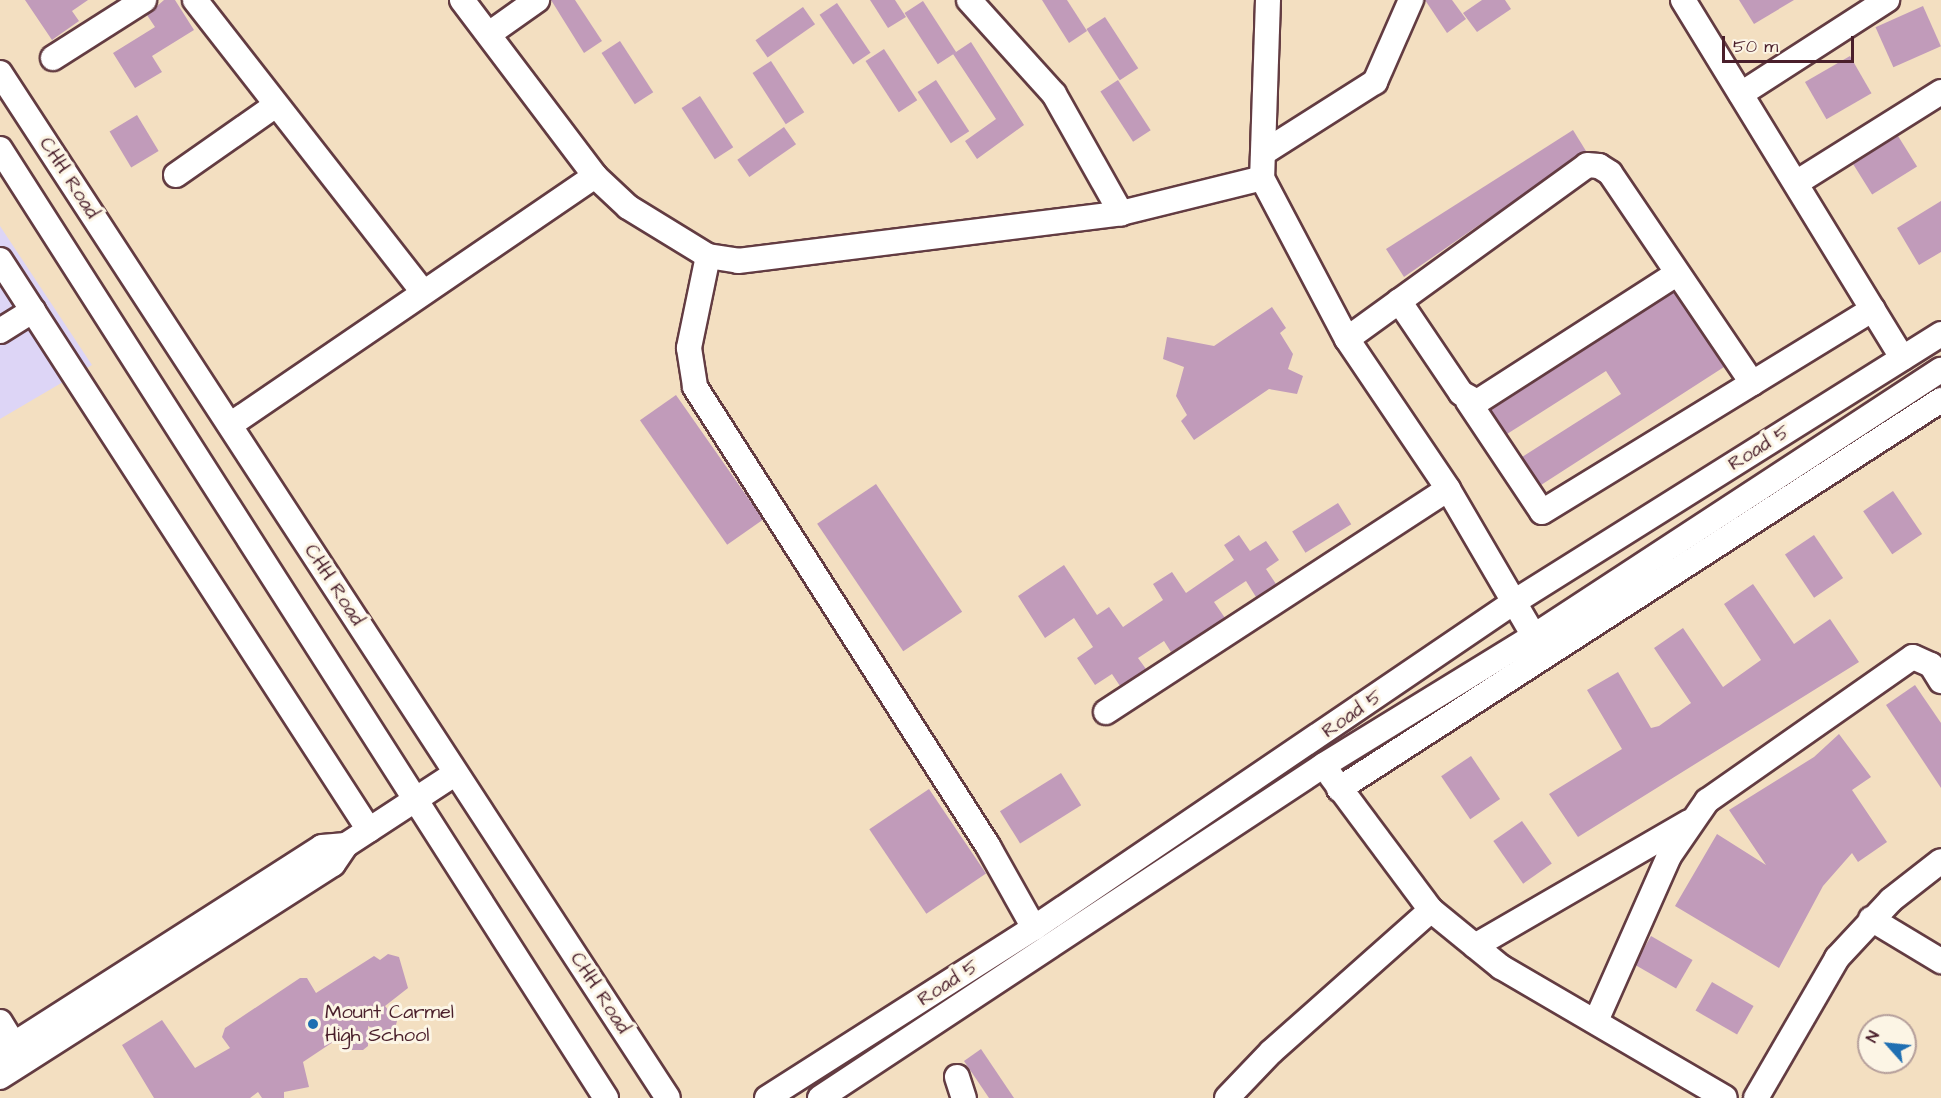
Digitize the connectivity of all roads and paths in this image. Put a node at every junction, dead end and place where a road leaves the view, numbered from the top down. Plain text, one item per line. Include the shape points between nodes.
1 (144, 0) edge
2 (195, 0) edge
3 (462, 0) edge
4 (537, 0) edge
5 (969, 0) edge
6 (1268, 0) edge
7 (1411, 0) edge
8 (1683, 0) edge
9 (1887, 0) edge
10 (489, 34) junction
11 (53, 58) dead end
12 (0, 73) edge
13 (1941, 92) edge
14 (1741, 94) junction
15 (276, 105) junction
16 (0, 149) edge
17 (1263, 153) junction
18 (176, 175) dead end
19 (595, 176) junction
20 (1262, 178) junction
21 (1796, 183) junction
22 (1121, 213) junction
23 (708, 255) junction
24 (3, 270) edge
25 (1676, 274) junction
26 (423, 292) junction
27 (1399, 301) junction
28 (1873, 309) junction
29 (33, 310) junction
30 (0, 331) edge
31 (1941, 334) edge
32 (1347, 339) junction
33 (1902, 358) junction
34 (1941, 370) edge
35 (1752, 383) junction
36 (1941, 400) edge
37 (1468, 401) junction
38 (230, 425) junction
39 (1448, 489) junction
40 (1515, 602) junction
41 (1534, 636) junction
42 (1941, 681) edge
43 (1106, 712) dead end
44 (1310, 743) junction
45 (1324, 765) junction
46 (456, 773) junction
47 (1339, 789) junction
48 (415, 800) junction
49 (1689, 822) junction
50 (369, 830) junction
51 (1941, 861) edge
52 (1431, 910) junction
53 (1871, 919) junction
54 (1034, 928) junction
55 (1475, 946) junction
56 (1941, 961) edge
57 (1596, 1021) junction
58 (0, 1022) edge
59 (13, 1053) edge
60 (0, 1077) edge
61 (606, 1098) edge
62 (668, 1098) edge
63 (767, 1098) edge
64 (820, 1098) edge
65 (1227, 1098) edge
66 (1725, 1098) edge
67 (1756, 1098) edge

1 - 11 street
2 - 15 street
3 - 10 street
4 - 10 street
5 - 22 street via 1054,94
6 - 17 street
7 - 17 street via 1371,86
8 - 14 street
9 - 14 street
10 - 19 street
12 - 38 street, CHH Road
13 - 21 street
14 - 21 street
15 - 18 street
15 - 26 street
16 - 48 street
17 - 20 street
19 - 23 street via 628,207
19 - 26 street
20 - 22 street
20 - 32 street
21 - 28 street
22 - 23 street via 761,259
23 - 54 street via 689,348 695,387
24 - 29 street
25 - 27 street via 1610,173 1587,165
25 - 35 street
25 - 37 street via 1477,402
26 - 38 street
27 - 32 street
27 - 37 street
28 - 33 street
28 - 35 street
29 - 30 street
29 - 50 street
31 - 33 street, Road 5
32 - 39 street
33 - 40 street, Road 5
34 - 41 street, Road 5
35 - 37 street via 1542,512
36 - 47 street
38 - 46 street, CHH Road
39 - 40 street
39 - 43 street
40 - 41 street
40 - 44 street, Road 5
41 - 45 street, Road 5
42 - 49 street via 1931,664 1913,657 1724,787
44 - 45 street
44 - 54 street, Road 5
45 - 47 street
45 - 64 street, Road 5
46 - 48 street
46 - 62 street, CHH Road
47 - 52 street
48 - 50 street
48 - 61 street
49 - 55 street
49 - 57 street
50 - 59 street via 346,845 333,864
51 - 53 street
52 - 55 street
52 - 65 street via 1270,1052
53 - 56 street
53 - 67 street via 1815,989
54 - 63 street, Road 5
55 - 57 street
57 - 66 street
58 - 59 street
59 - 60 street

